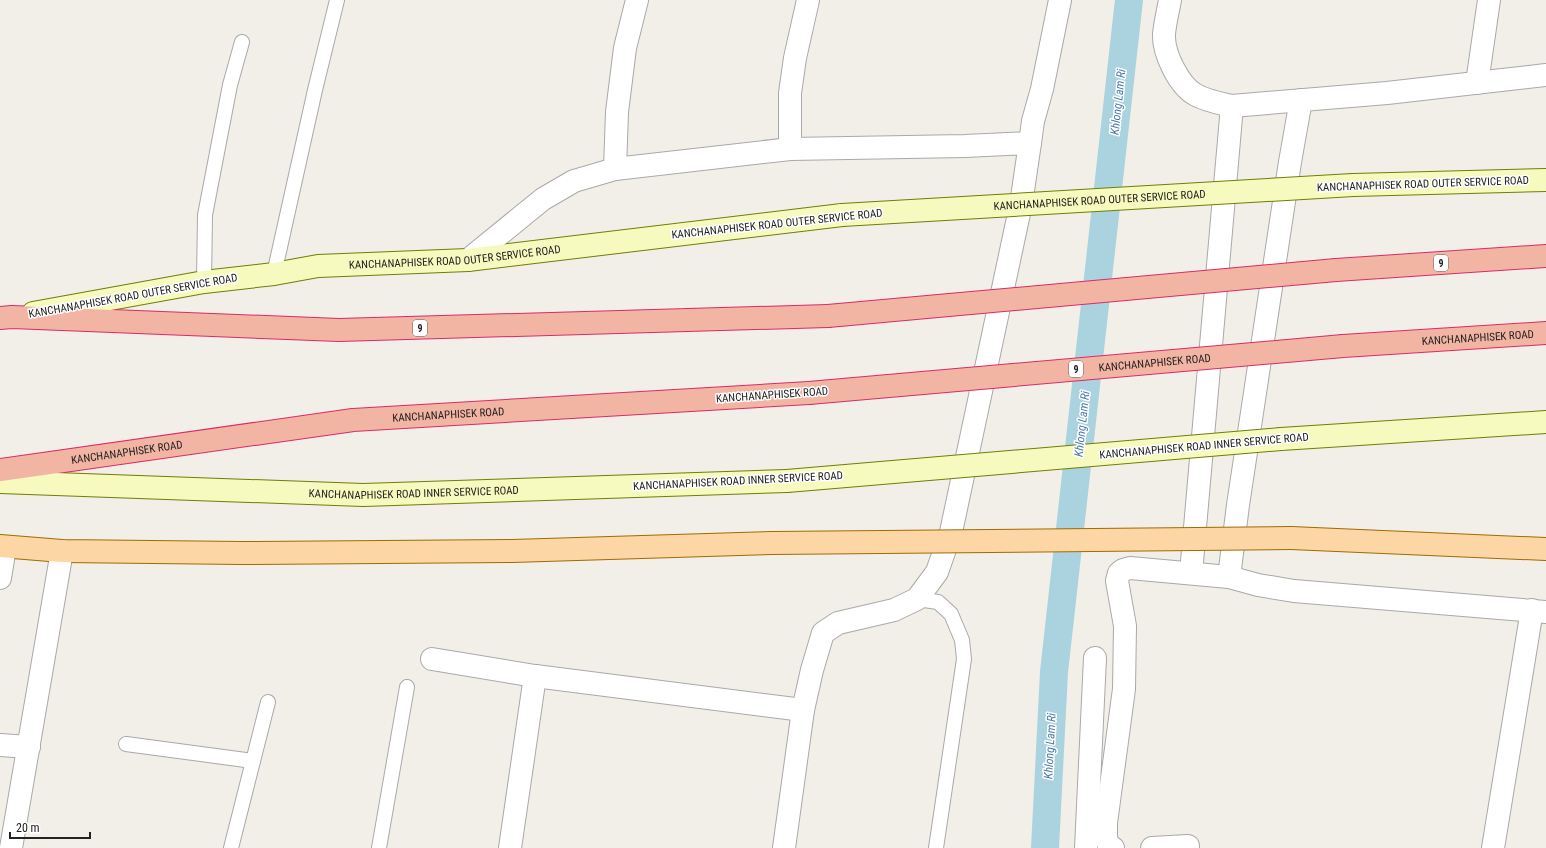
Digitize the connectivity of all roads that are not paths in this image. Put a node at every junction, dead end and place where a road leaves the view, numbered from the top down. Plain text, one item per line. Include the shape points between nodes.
1 (337, 0) edge
2 (637, 0) edge
3 (808, 0) edge
4 (1060, 0) edge
5 (1170, 0) edge
6 (1489, 0) edge
7 (242, 42) dead end
8 (1546, 75) edge
9 (1477, 83) junction
10 (1301, 100) junction
11 (1232, 106) junction
12 (1030, 143) junction
13 (790, 149) junction
14 (615, 169) junction
15 (1546, 180) edge
16 (1546, 256) edge
17 (468, 260) junction
18 (274, 274) junction
19 (204, 282) junction
20 (6, 318) edge
21 (1546, 332) edge
22 (1546, 422) edge
23 (0, 470) edge
24 (0, 482) edge
25 (3, 547) edge
26 (1546, 549) edge
27 (62, 551) junction
28 (1191, 573) junction
29 (1229, 577) junction
30 (0, 578) edge
31 (917, 599) junction
32 (1539, 611) edge
33 (1095, 658) dead end
34 (432, 659) dead end
35 (535, 676) junction
36 (407, 687) dead end
37 (268, 702) dead end
38 (804, 710) junction
39 (126, 744) dead end
40 (0, 745) edge
41 (29, 747) junction
42 (253, 761) junction
43 (1188, 846) dead end
44 (11, 848) edge
45 (231, 848) edge
46 (379, 848) edge
47 (510, 848) edge
48 (784, 848) edge
49 (936, 848) edge
50 (1086, 848) edge
51 (1113, 848) edge
52 (1152, 848) edge
53 (1493, 848) edge

1 - 18 lane
2 - 14 street via 625,48 617,112
3 - 13 street via 790,92
4 - 12 street
5 - 11 street via 1164,35 1169,60 1179,80 1195,95
6 - 9 street
7 - 19 lane via 230,85 205,215
8 - 9 street
9 - 10 street
10 - 11 street
10 - 29 street
11 - 28 street
12 - 13 street
12 - 31 street via 1021,204 950,532 937,572
13 - 14 street
14 - 17 street via 574,182 543,198
15 - 17 main road, KANCHANAPHISEK ROAD OUTER SERVICE ROAD, bridge via 1353,185 842,215
16 - 20 highway, 9, bridge via 1336,270 828,316 339,330
17 - 18 main road, KANCHANAPHISEK ROAD OUTER SERVICE ROAD via 318,266
18 - 19 main road, KANCHANAPHISEK ROAD OUTER SERVICE ROAD
19 - 20 main road, KANCHANAPHISEK ROAD OUTER SERVICE ROAD
21 - 23 highway, KANCHANAPHISEK ROAD / 9, bridge via 1343,346 809,393 353,420
22 - 24 main road, KANCHANAPHISEK ROAD INNER SERVICE ROAD, bridge via 1281,439 787,481 363,495
25 - 27 main road
25 - 30 street
26 - 27 main road, bridge via 1291,538 772,543 512,551
27 - 41 street
28 - 29 street
28 - 51 street via 1130,568 1119,573 1117,581 1125,626 1124,689 1106,823 1106,838 1109,846
29 - 32 street via 1294,591
31 - 38 street via 894,610 838,623 823,633
31 - 49 lane via 938,602 951,614 962,640 964,659
32 - 53 street
33 - 50 street
34 - 35 street
35 - 38 street
35 - 47 street
36 - 46 lane
37 - 42 lane
38 - 48 street
39 - 42 lane
40 - 41 street
41 - 44 street
42 - 45 lane
43 - 52 street

